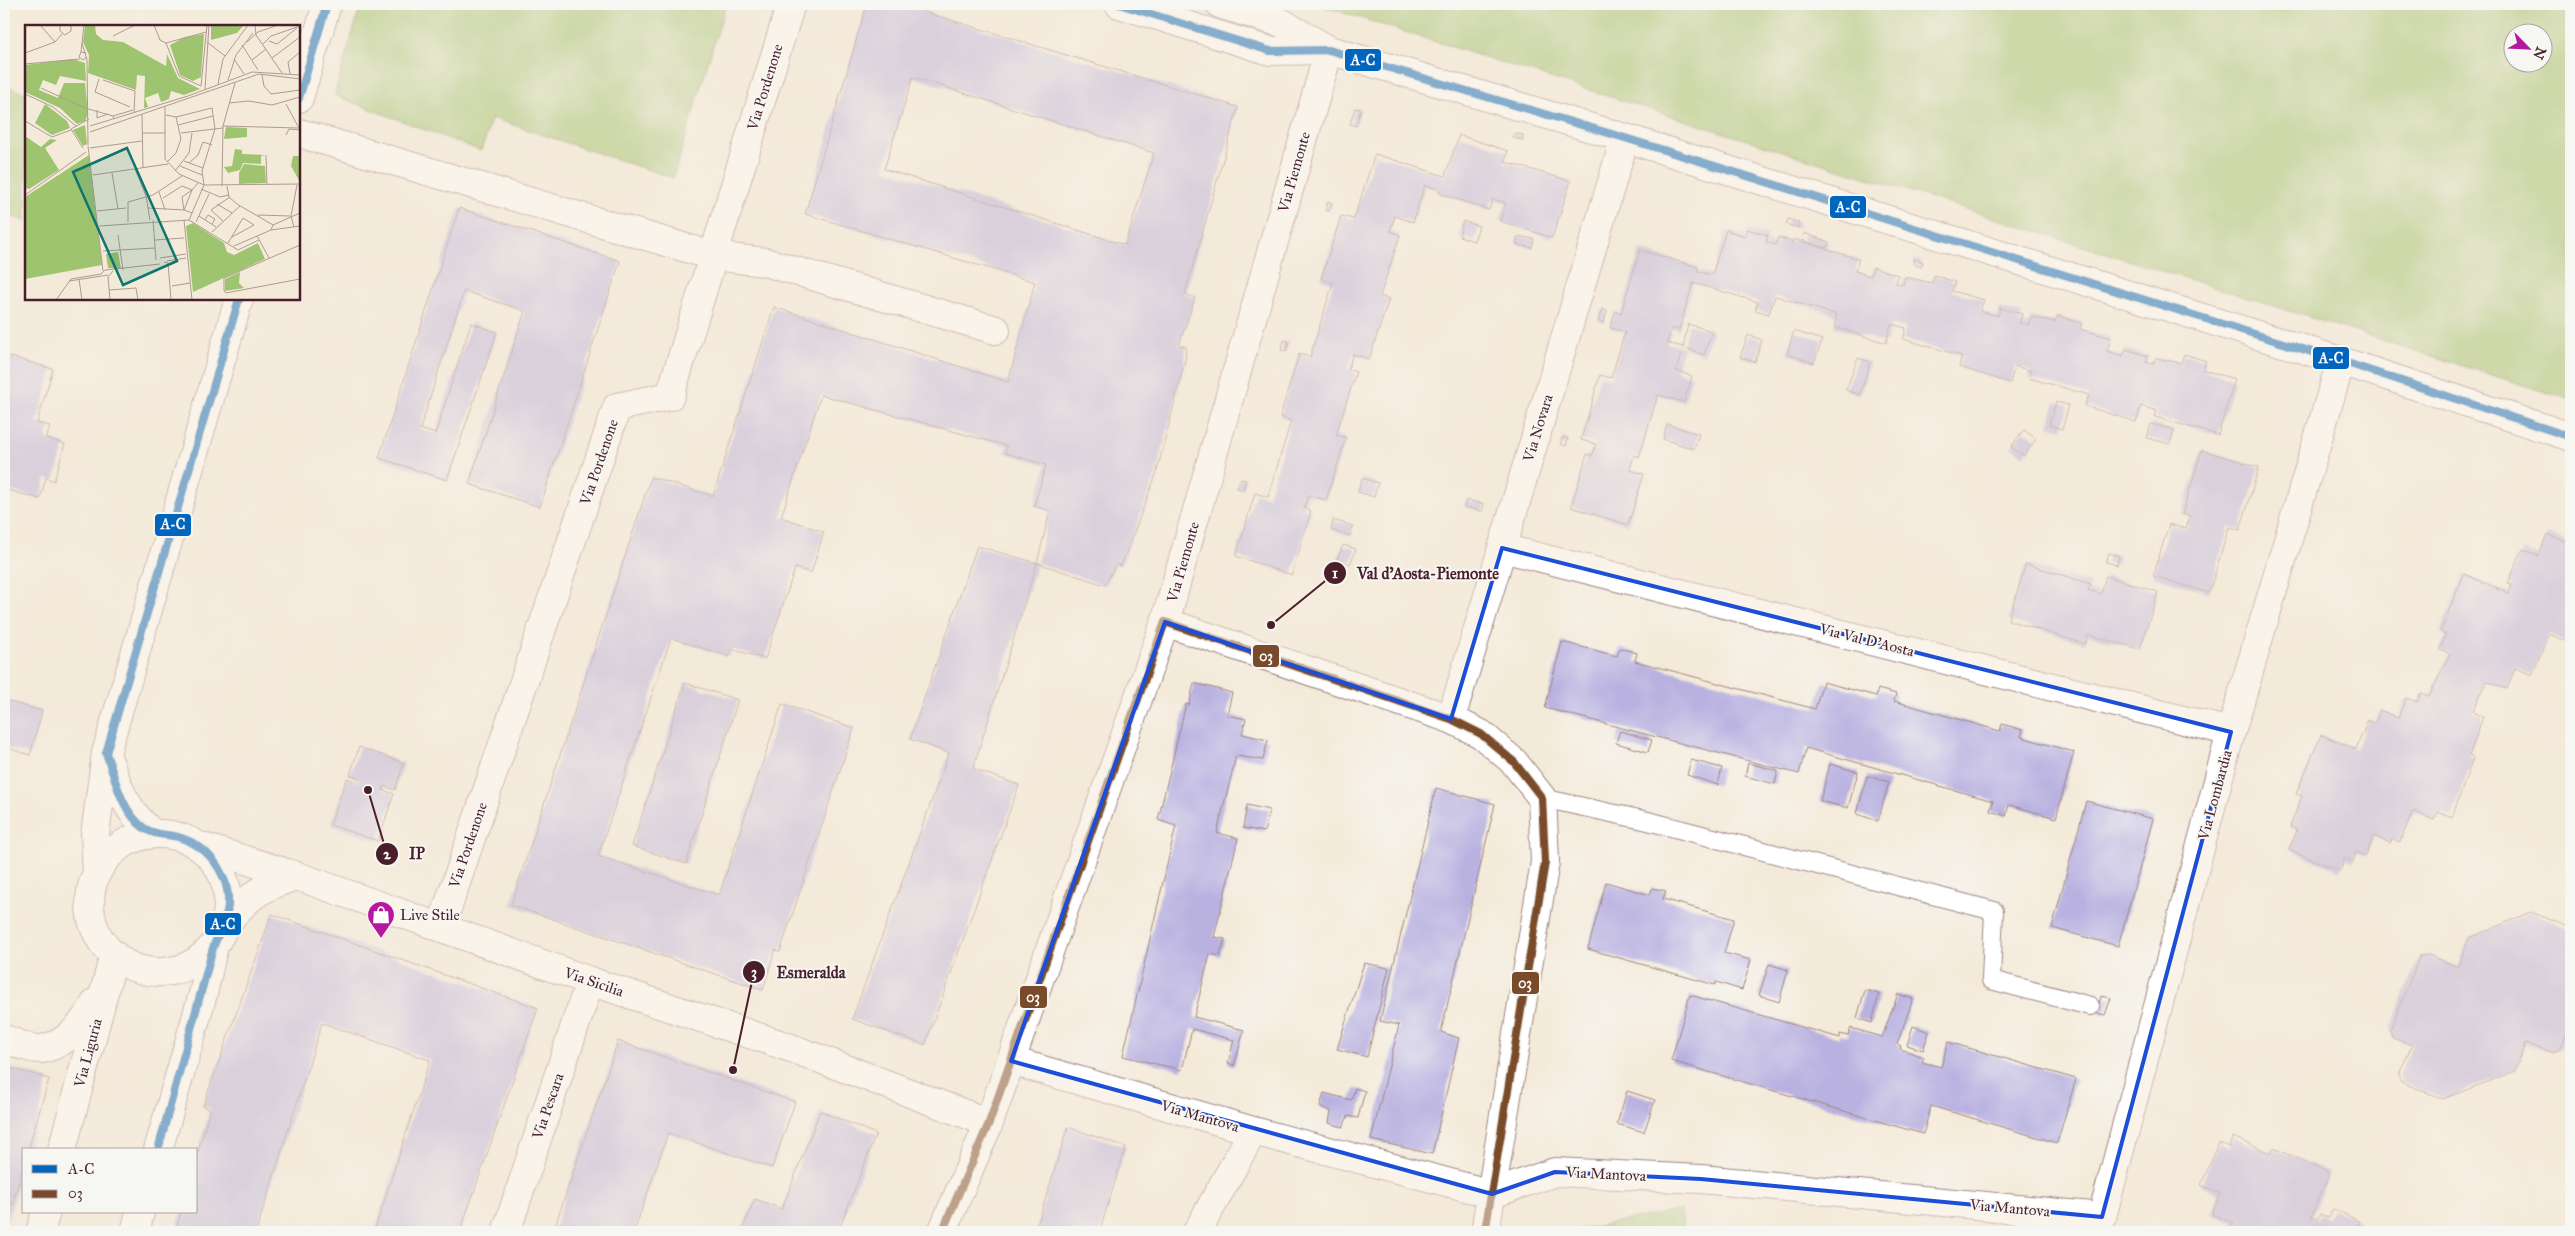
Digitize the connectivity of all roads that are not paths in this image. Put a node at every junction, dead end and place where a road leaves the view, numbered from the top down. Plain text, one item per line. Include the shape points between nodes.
1 (326, 4) edge
2 (791, 4) edge
3 (1119, 4) edge
4 (1220, 4) edge
5 (1329, 50) junction
6 (300, 95) edge
7 (300, 134) edge
8 (1625, 138) junction
9 (713, 256) junction
10 (239, 300) edge
11 (996, 330) dead end
12 (2341, 361) junction
13 (2571, 437) edge
14 (1502, 548) junction
15 (1165, 622) junction
16 (1451, 719) junction
17 (2231, 732) junction
18 (106, 753) junction
19 (1542, 798) junction
20 (153, 834) junction
21 (198, 845) junction
22 (97, 872) junction
23 (297, 876) junction
24 (440, 927) junction
25 (219, 935) junction
26 (114, 955) junction
27 (590, 981) junction
28 (106, 986) junction
29 (2090, 1006) dead end
30 (4, 1039) edge
31 (1011, 1061) junction
32 (989, 1123) junction
33 (1253, 1131) junction
34 (63, 1148) edge
35 (159, 1148) edge
36 (1492, 1194) junction
37 (45, 1214) edge
38 (140, 1214) edge
39 (2100, 1225) edge
40 (40, 1232) edge
41 (135, 1232) edge
42 (506, 1232) edge
43 (942, 1232) edge
44 (1197, 1232) edge
45 (1485, 1232) edge

1 - 6 street
2 - 9 street, Via Pordenone
3 - 5 street via 1270,50
4 - 5 street via 1282,23
5 - 8 street
5 - 15 street, Via Piemonte
7 - 9 street
8 - 12 street
8 - 14 street, Via Novara
9 - 11 street via 765,262
9 - 24 street, Via Pordenone via 670,396 617,407
10 - 18 street
12 - 13 street
12 - 17 street, Via Lombardia
14 - 16 street, Via Novara
14 - 17 street, Via Val D'Aosta
15 - 16 street
15 - 31 street, Via Piemonte
16 - 19 street via 1481,734 1514,762
17 - 39 street, Via Lombardia
18 - 20 street via 121,796 134,817
18 - 22 street via 95,834
19 - 29 lane via 1648,821 1994,911 1991,980
19 - 36 street via 1545,862
20 - 21 street via 176,836
20 - 22 street via 130,840 111,853
21 - 23 street, Via Sicilia
21 - 25 street via 214,861 225,881 228,903
22 - 26 street via 91,894 92,918 100,938
23 - 24 street, Via Sicilia
23 - 25 street via 255,893 241,904
24 - 27 street, Via Sicilia
25 - 26 street via 197,960 177,970 155,972 133,967
25 - 35 street
26 - 28 street, Via Liguria
27 - 32 street, Via Sicilia via 791,1048
27 - 42 street, Via Pescara
28 - 30 street via 81,1027 62,1041 40,1049
28 - 34 street, Via Liguria
31 - 32 street, Via Piemonte
31 - 33 street, Via Mantova
32 - 43 street, Via Piemonte
33 - 36 street, Via Mantova
33 - 44 street
36 - 39 street, Via Mantova via 1555,1172 1701,1179
36 - 45 street
37 - 40 street
38 - 41 street

